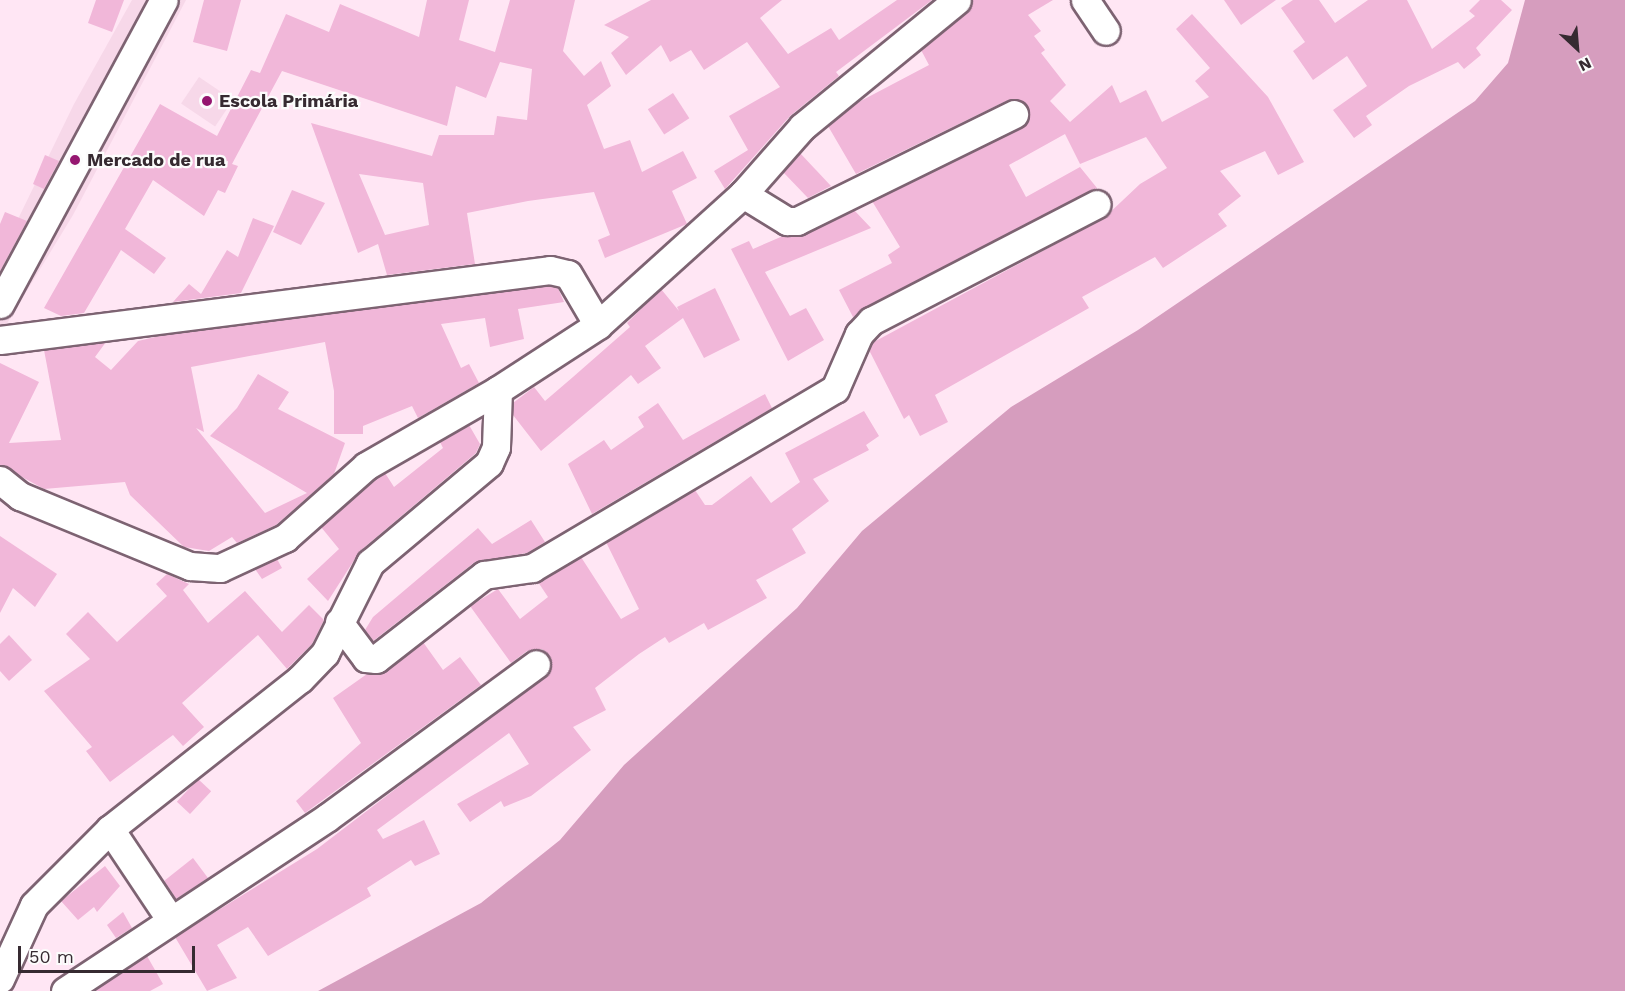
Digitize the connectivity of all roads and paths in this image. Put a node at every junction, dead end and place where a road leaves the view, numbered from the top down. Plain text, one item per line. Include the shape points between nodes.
1 (164, 0) edge
2 (957, 0) edge
3 (1085, 0) edge
4 (1106, 31) dead end
5 (1014, 114) dead end
6 (743, 194) junction
7 (1096, 204) dead end
8 (0, 304) edge
9 (598, 325) junction
10 (0, 340) edge
11 (498, 390) junction
12 (0, 480) edge
13 (339, 622) junction
14 (536, 664) dead end
15 (110, 829) junction
16 (170, 920) junction
17 (0, 979) edge
18 (65, 991) edge

1 - 8 street
2 - 6 street via 802,126
3 - 4 street
5 - 6 street via 797,221 787,221
6 - 9 street
7 - 13 street via 872,321 859,334 836,389 532,568 484,575 376,658 366,658
9 - 10 street via 567,274 550,270
9 - 11 street
11 - 12 street via 366,466 285,538 220,568 190,566 20,496
11 - 13 street via 496,447 489,463 370,563
13 - 15 street via 325,653 300,679
14 - 16 street via 328,817
15 - 16 street
15 - 17 street via 34,905
16 - 18 street

